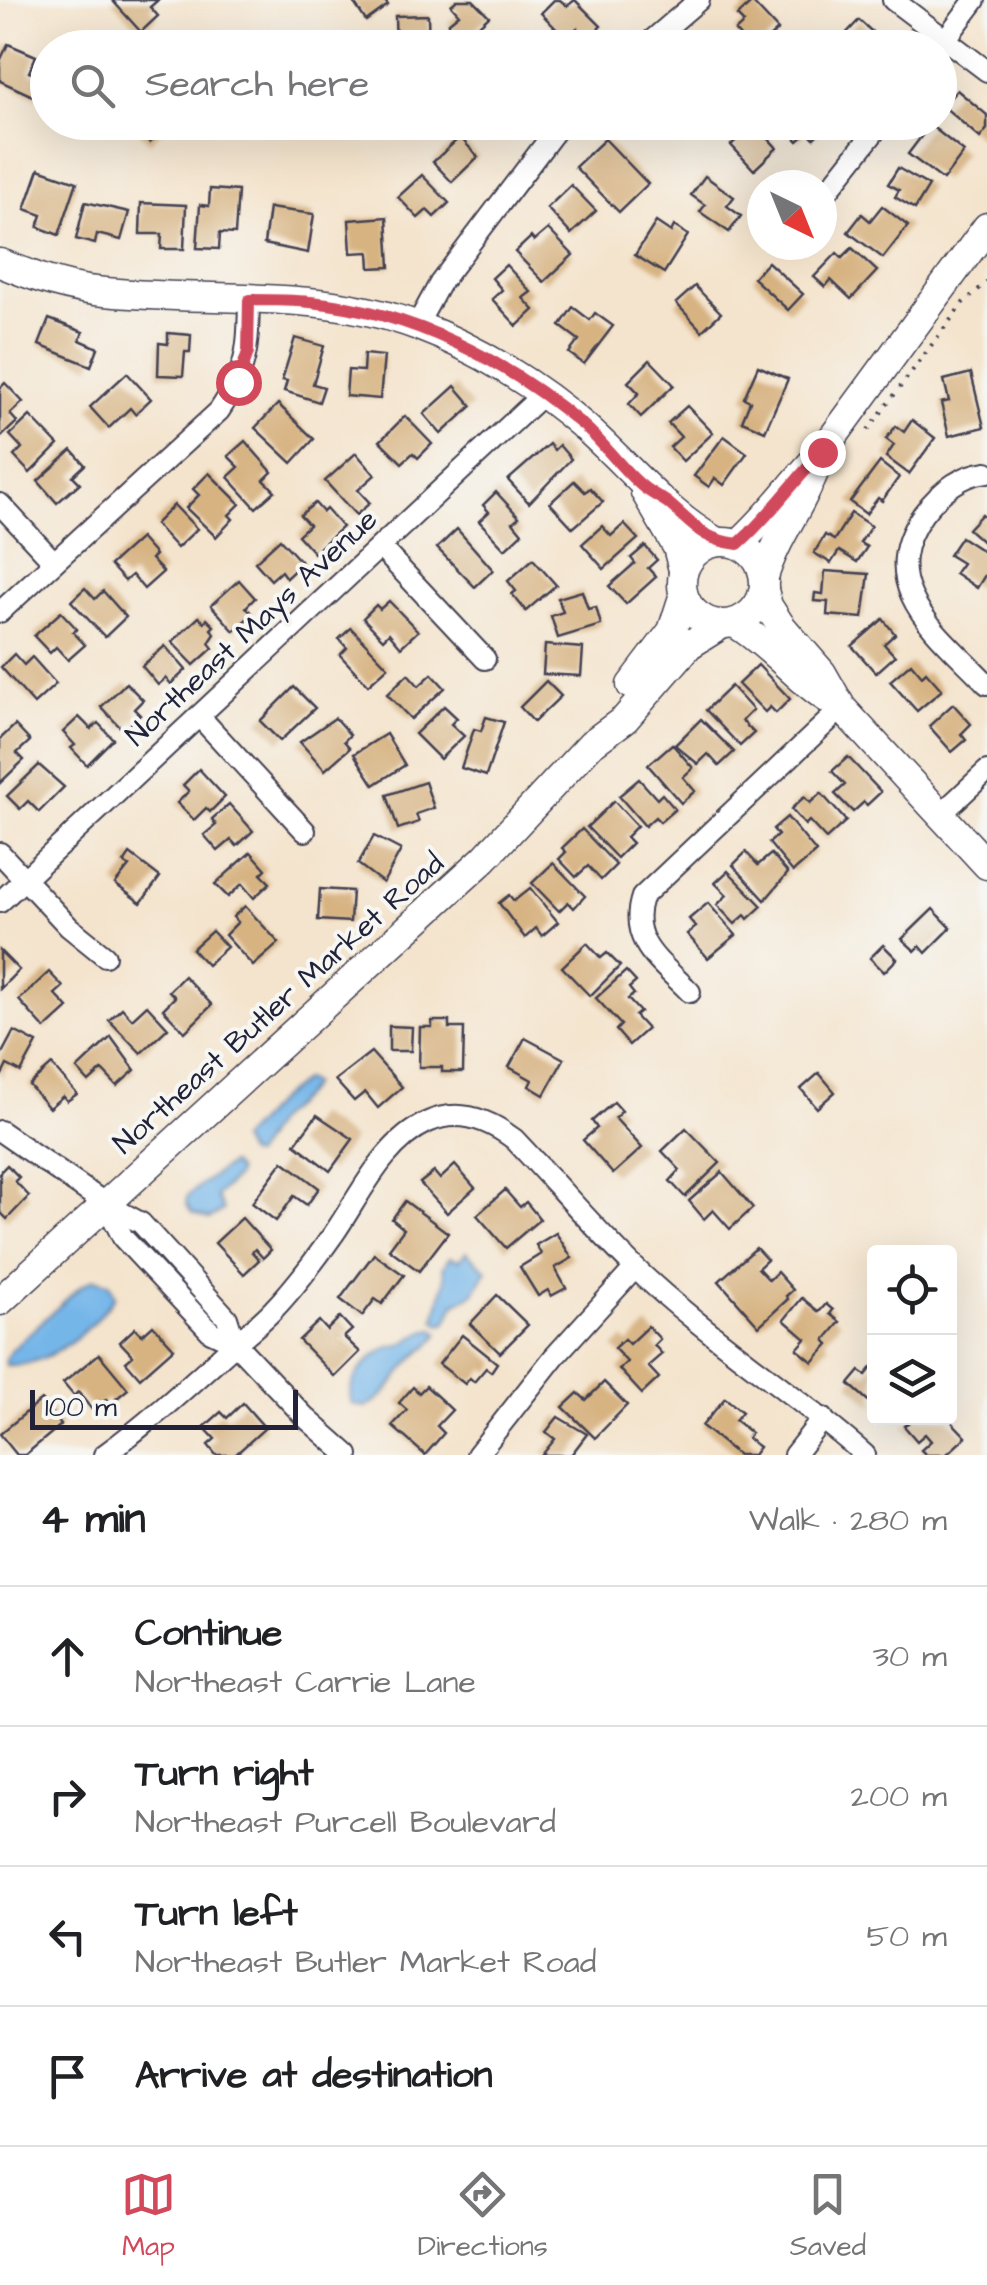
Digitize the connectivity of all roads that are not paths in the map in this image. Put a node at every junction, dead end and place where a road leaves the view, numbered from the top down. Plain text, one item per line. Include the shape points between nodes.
1 (699, 0) edge
2 (893, 0) edge
3 (975, 0) edge
4 (665, 30) edge
5 (927, 30) edge
6 (952, 30) edge
7 (957, 52) edge
8 (987, 71) edge
9 (548, 140) edge
10 (868, 140) edge
11 (837, 179) edge
12 (987, 227) edge
13 (0, 264) edge
14 (249, 300) junction
15 (417, 325) junction
16 (542, 395) junction
17 (822, 452) junction
18 (987, 472) edge
19 (642, 486) junction
20 (0, 504) edge
21 (727, 543) junction
22 (380, 547) junction
23 (54, 562) junction
24 (683, 583) junction
25 (764, 584) junction
26 (0, 612) edge
27 (728, 624) junction
28 (485, 659) dead end
29 (987, 684) edge
30 (842, 708) junction
31 (199, 716) junction
32 (591, 744) junction
33 (987, 771) edge
34 (940, 814) junction
35 (305, 831) dead end
36 (0, 853) edge
37 (987, 865) edge
38 (24, 880) junction
39 (0, 902) edge
40 (105, 956) dead end
41 (690, 992) dead end
42 (0, 1131) edge
43 (106, 1204) junction
44 (636, 1268) junction
45 (0, 1301) edge
46 (235, 1343) junction
47 (823, 1418) junction
48 (104, 1455) edge
49 (348, 1455) edge
50 (477, 1455) edge
51 (794, 1455) edge
52 (865, 1455) edge

1 - 4 street
2 - 5 street
3 - 6 street
7 - 8 street
9 - 15 street via 440,283
10 - 11 street
12 - 17 main road
13 - 14 main road via 91,290
14 - 15 main road via 312,302
14 - 23 street via 248,352 218,410
15 - 16 main road via 487,358
16 - 19 main road via 584,426
16 - 22 street, Northeast Mays Avenue
17 - 21 main road via 758,526
17 - 25 main road
18 - 29 street via 959,480 926,510 905,550 903,569 915,604
19 - 21 main road via 698,532
19 - 24 main road via 677,547
20 - 23 street
21 - 24 main road via 696,551
21 - 25 main road via 753,554
22 - 28 street
22 - 31 street, Northeast Mays Avenue
23 - 26 street
24 - 27 main road via 700,619
24 - 32 main road, Northeast Butler Market Road via 672,632 608,711
25 - 27 main road via 752,614
25 - 30 main road via 780,626 822,673
27 - 30 main road via 765,642 807,687
27 - 32 main road, Northeast Butler Market Road via 689,644 625,720
30 - 34 main road
30 - 41 street via 642,897 636,924 641,937
31 - 35 street
31 - 38 street, Northeast Mays Avenue
32 - 43 main road, Northeast Butler Market Road via 484,858
33 - 34 street
34 - 37 main road
36 - 38 street
38 - 39 street, Northeast Mays Avenue
38 - 40 street
42 - 43 street
43 - 45 main road, Northeast Butler Market Road
43 - 46 street via 124,1238 210,1332
44 - 46 street via 514,1139 493,1123 447,1116 426,1122 382,1161 304,1274
44 - 47 street
44 - 50 street
46 - 48 street
46 - 49 street
47 - 51 street
47 - 52 street

